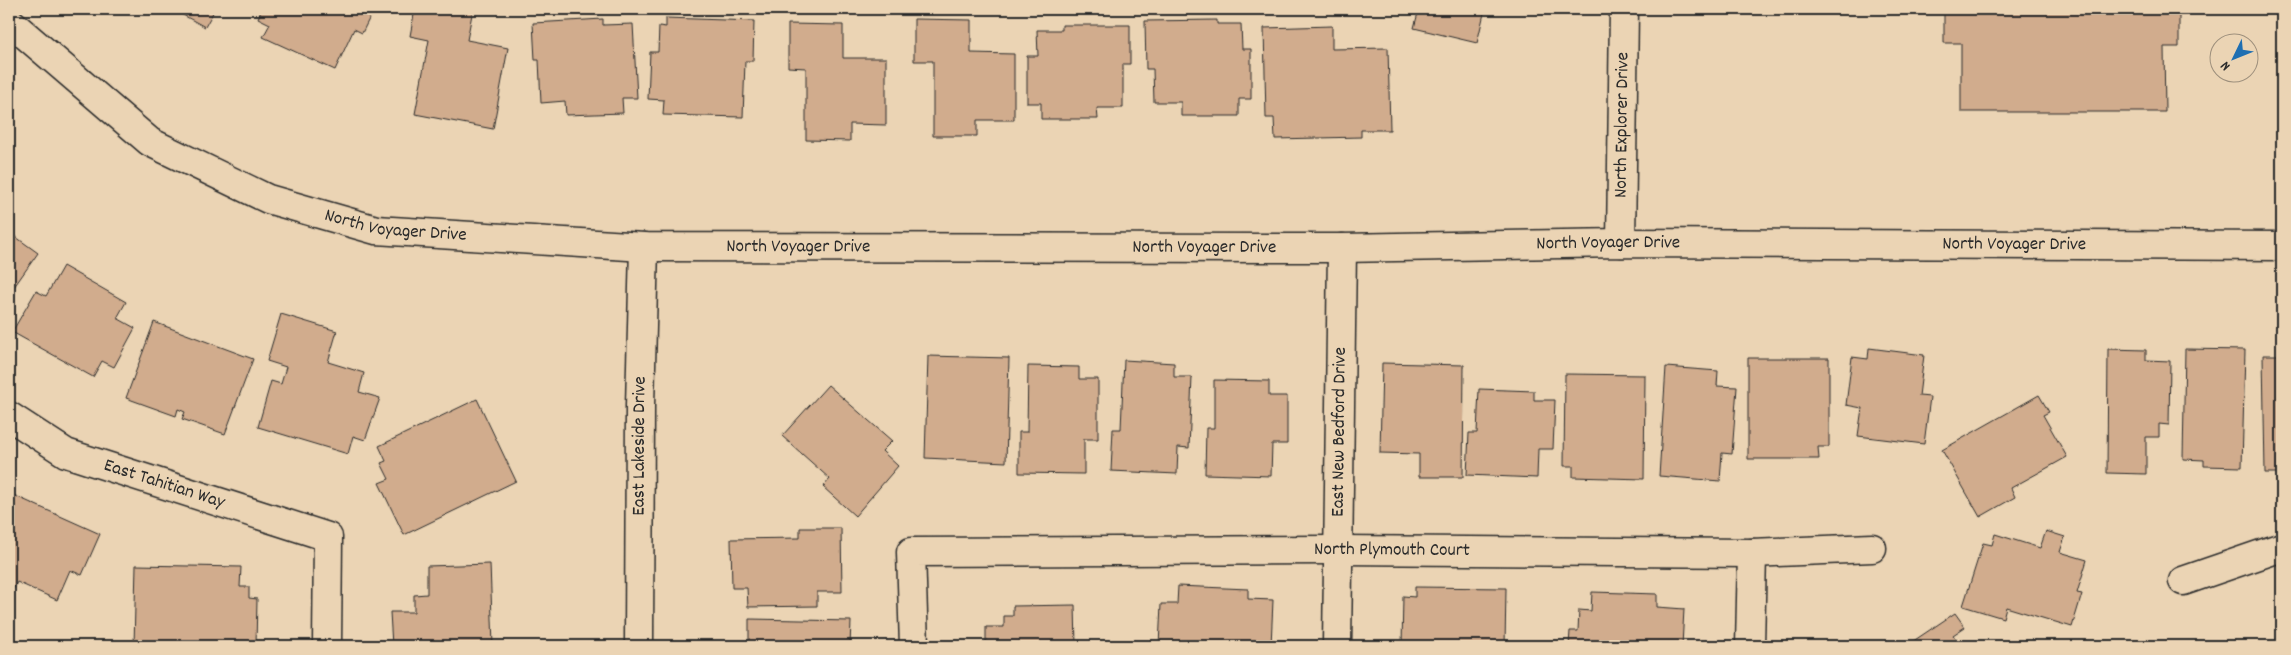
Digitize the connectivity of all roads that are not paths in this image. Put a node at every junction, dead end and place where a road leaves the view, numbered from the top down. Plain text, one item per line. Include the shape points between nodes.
1 (17, 9) edge
2 (1624, 9) edge
3 (9, 16) edge
4 (9, 21) edge
5 (1621, 244) junction
6 (2282, 246) edge
7 (644, 247) junction
8 (1342, 248) junction
9 (9, 416) edge
10 (2282, 547) edge
11 (1872, 548) dead end
12 (1339, 550) junction
13 (1752, 553) junction
14 (2183, 581) dead end
15 (327, 646) edge
16 (639, 646) edge
17 (914, 646) edge
18 (1337, 646) edge
19 (1750, 646) edge

1 - 3 street
2 - 5 street, North Explorer Drive
4 - 7 street, North Voyager Drive via 150,142 268,199 376,230
5 - 6 street, North Voyager Drive
5 - 8 street, North Voyager Drive
7 - 8 street, North Voyager Drive
7 - 16 street, East Lakeside Drive
8 - 12 street, East New Bedford Drive
9 - 15 street, East Tahitian Way via 66,453 328,537
10 - 14 street
11 - 13 street, North Plymouth Court
12 - 13 street, North Plymouth Court
12 - 17 street, North Plymouth Court via 911,552
12 - 18 street, East New Bedford Drive
13 - 19 street

